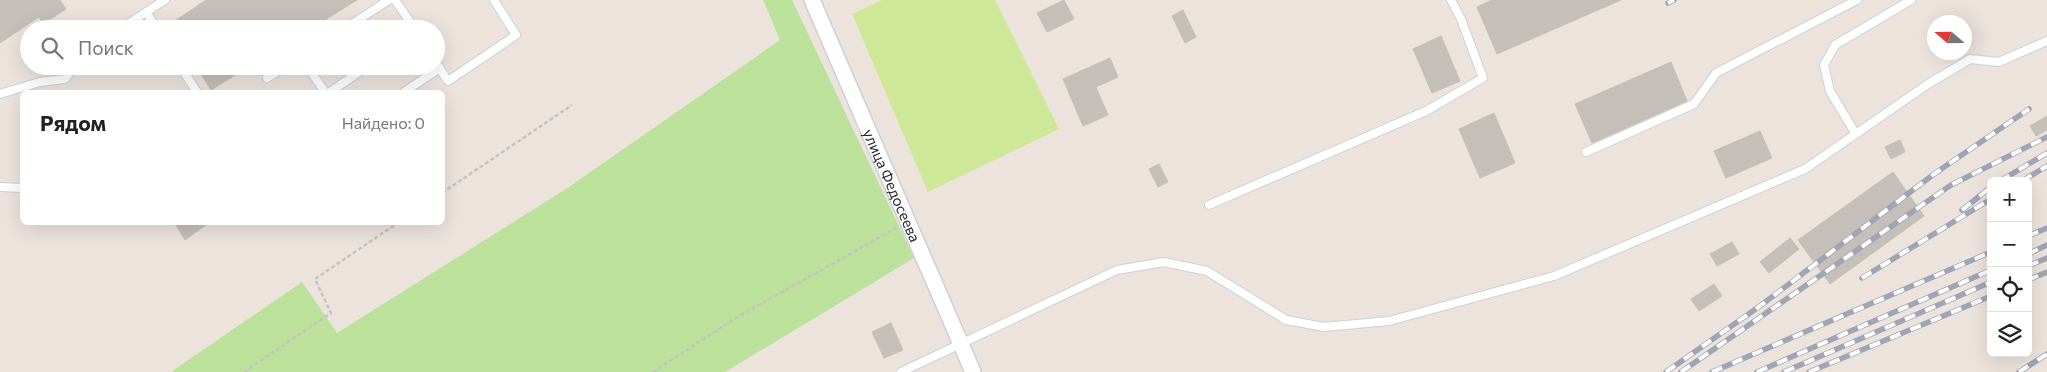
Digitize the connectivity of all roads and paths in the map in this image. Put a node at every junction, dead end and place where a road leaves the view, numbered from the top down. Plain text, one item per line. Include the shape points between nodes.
1 (165, 0) edge
2 (390, 0) edge
3 (395, 0) edge
4 (494, 0) edge
5 (812, 0) edge
6 (1451, 0) edge
7 (1857, 0) edge
8 (1911, 0) edge
9 (146, 12) junction
10 (134, 20) edge
11 (151, 20) edge
12 (358, 20) edge
13 (409, 20) edge
14 (2047, 41) edge
15 (68, 75) edge
16 (186, 75) edge
17 (272, 75) edge
18 (313, 75) edge
19 (355, 75) edge
20 (425, 75) edge
21 (444, 75) edge
22 (267, 78) dead end
23 (196, 90) edge
24 (324, 90) edge
25 (333, 90) edge
26 (407, 90) edge
27 (0, 94) edge
28 (572, 105) dead end
29 (1855, 133) junction
30 (1586, 152) dead end
31 (0, 187) edge
32 (20, 188) edge
33 (445, 191) edge
34 (1209, 205) dead end
35 (908, 222) junction
36 (395, 225) edge
37 (961, 344) junction
38 (244, 372) edge
39 (653, 372) edge
40 (901, 372) edge
41 (973, 372) edge

1 - 9 lane
2 - 12 lane
3 - 13 lane
4 - 21 lane via 516,35 448,81
5 - 35 street, улица Федосеева
6 - 34 lane via 1483,78 1426,111
7 - 30 lane via 1716,73 1694,104
8 - 29 lane via 1835,45 1824,65 1830,91
9 - 10 lane
9 - 11 lane
14 - 29 lane via 1999,62 1970,59
15 - 27 lane via 65,79 40,82
16 - 23 lane
17 - 22 lane
18 - 24 lane
19 - 25 lane
20 - 26 lane
28 - 33 path
29 - 37 lane via 1806,170 1554,276 1389,321 1324,327 1286,320 1207,271 1164,262 1117,270
31 - 32 lane
35 - 37 street, улица Федосеева
35 - 39 path via 736,318
36 - 38 path via 315,280 331,313
37 - 40 lane
37 - 41 street, улица Федосеева

